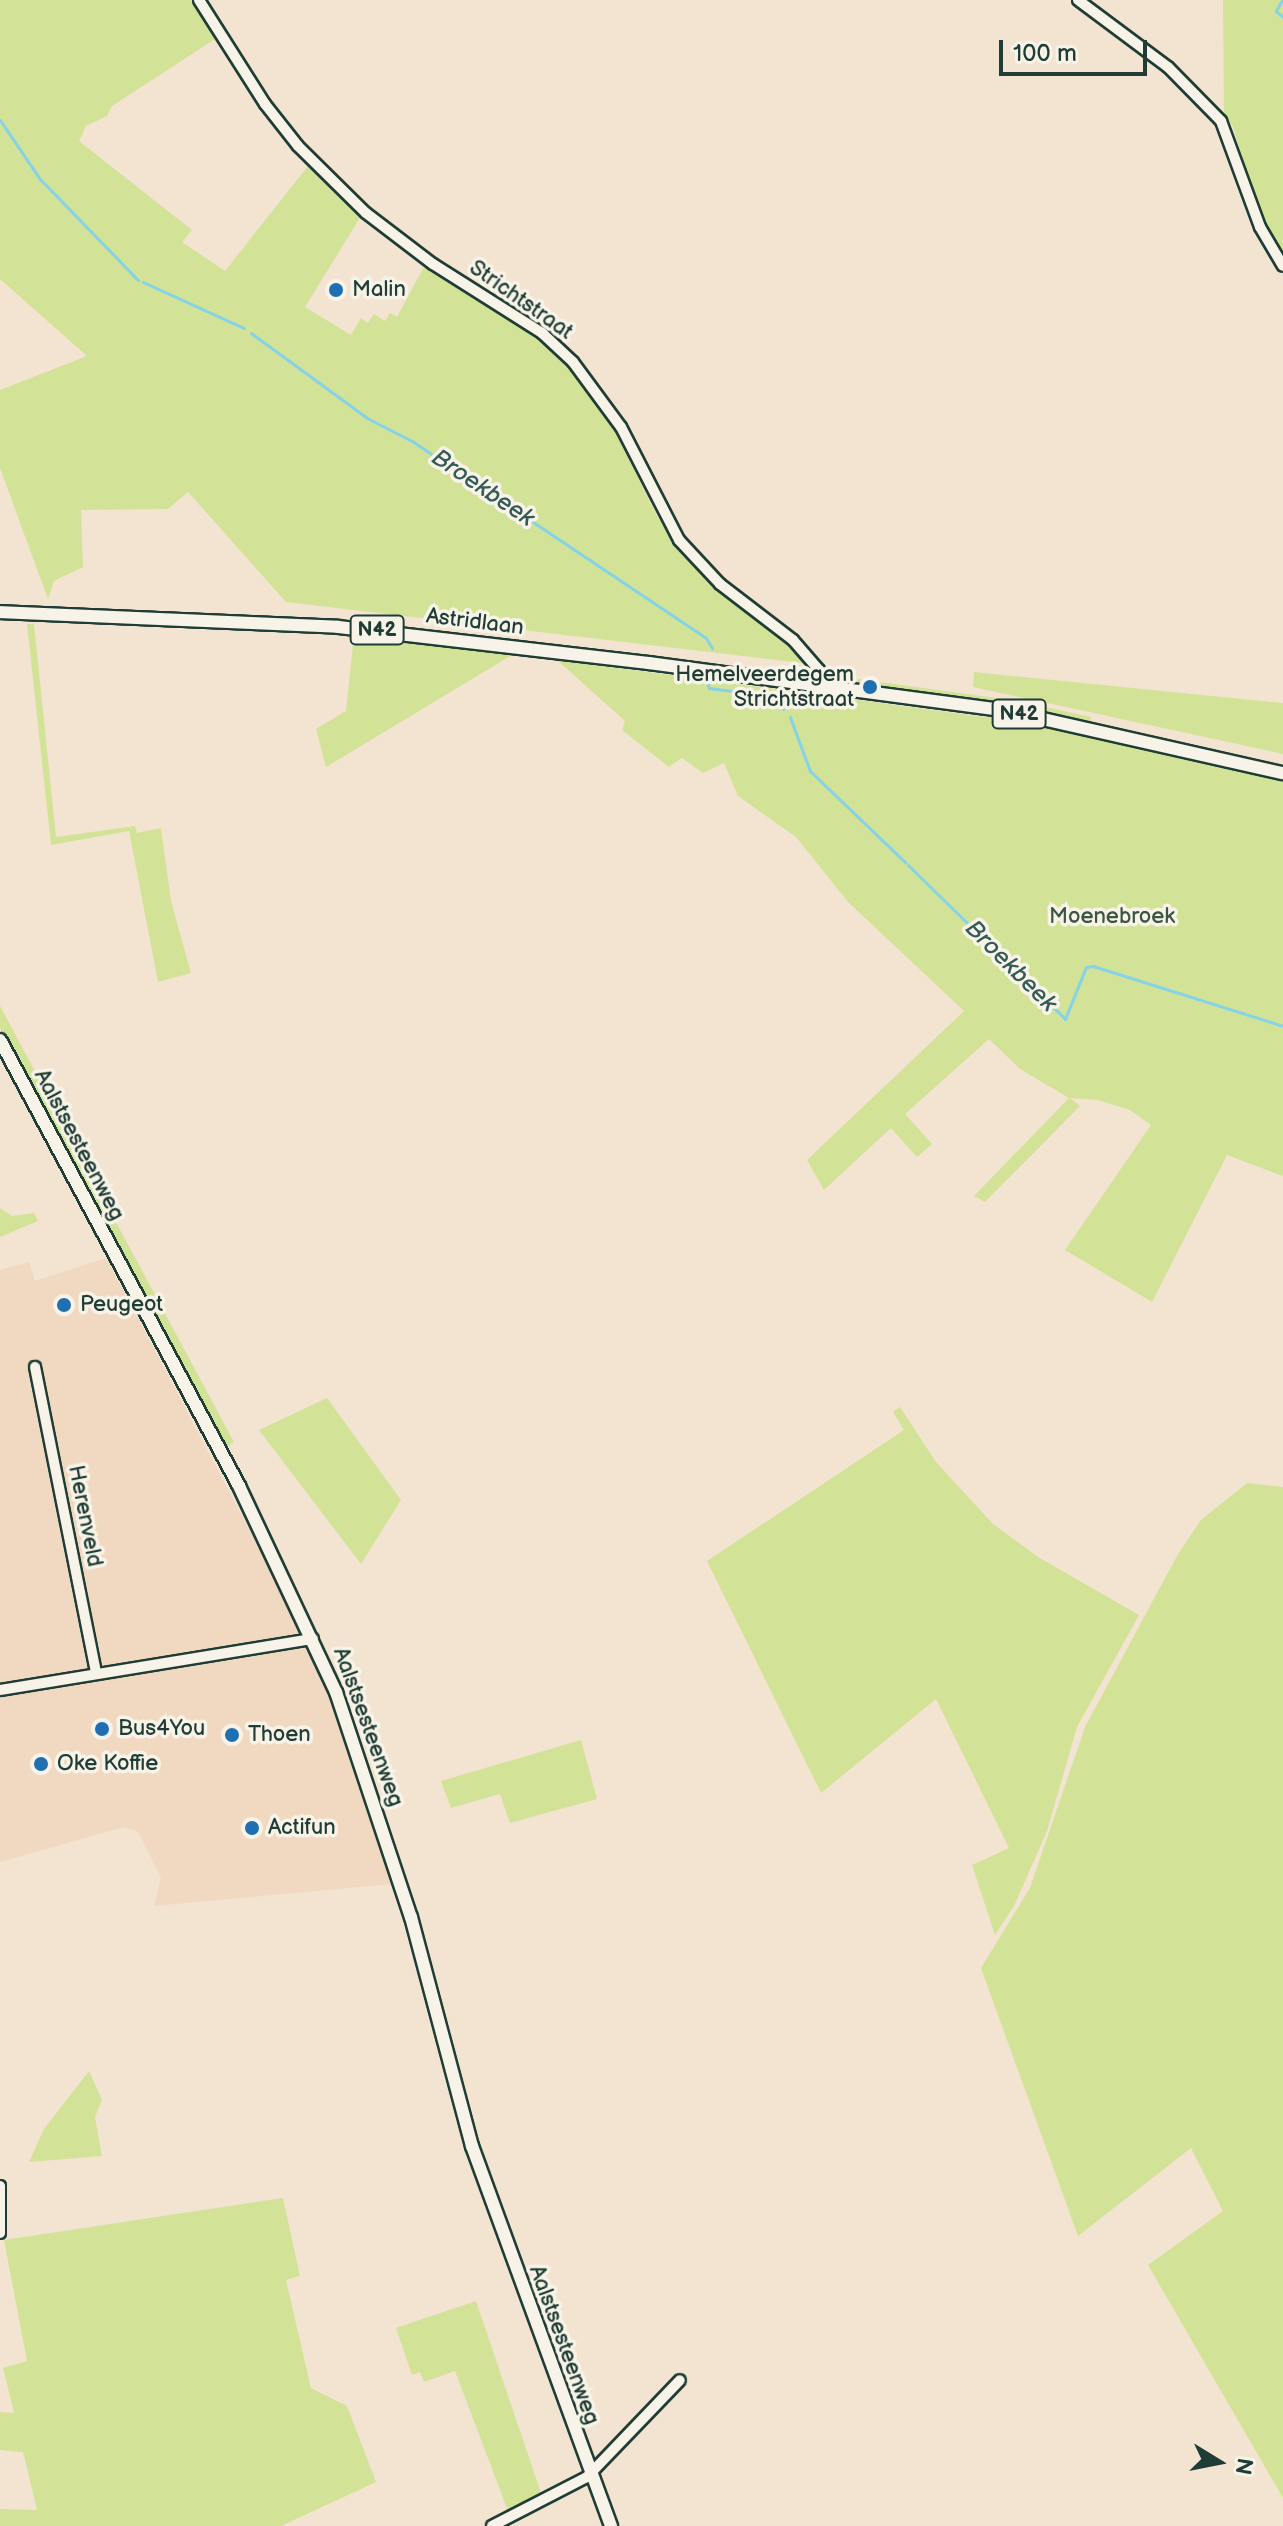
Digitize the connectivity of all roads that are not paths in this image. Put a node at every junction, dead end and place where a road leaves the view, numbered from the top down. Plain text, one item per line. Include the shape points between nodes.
1 (199, 0) edge
2 (1078, 0) edge
3 (1283, 266) edge
4 (0, 612) edge
5 (826, 688) junction
6 (1283, 773) edge
7 (0, 1040) edge
8 (35, 1367) dead end
9 (313, 1639) junction
10 (96, 1673) junction
11 (0, 1690) edge
12 (0, 2186) edge
13 (0, 2233) edge
14 (680, 2380) dead end
15 (591, 2474) junction
16 (492, 2526) edge
17 (611, 2526) edge

1 - 5 street, Strichtstraat via 265,104 298,146 366,213 433,264 542,333 573,362 621,427 679,540 720,584 793,640 819,670
2 - 3 street via 1168,67 1221,121 1260,227
4 - 5 main road, Astridlaan / N42 via 338,627
5 - 6 main road, N42 via 1007,711
7 - 9 main road, Aalstsesteenweg via 239,1486
8 - 10 street, Herenveld
9 - 10 street
9 - 15 main road, Aalstsesteenweg via 375,1801 472,2146
10 - 11 street
12 - 13 street
14 - 15 street, Aalstsesteenweg
15 - 16 street
15 - 17 main road, Aalstsesteenweg

